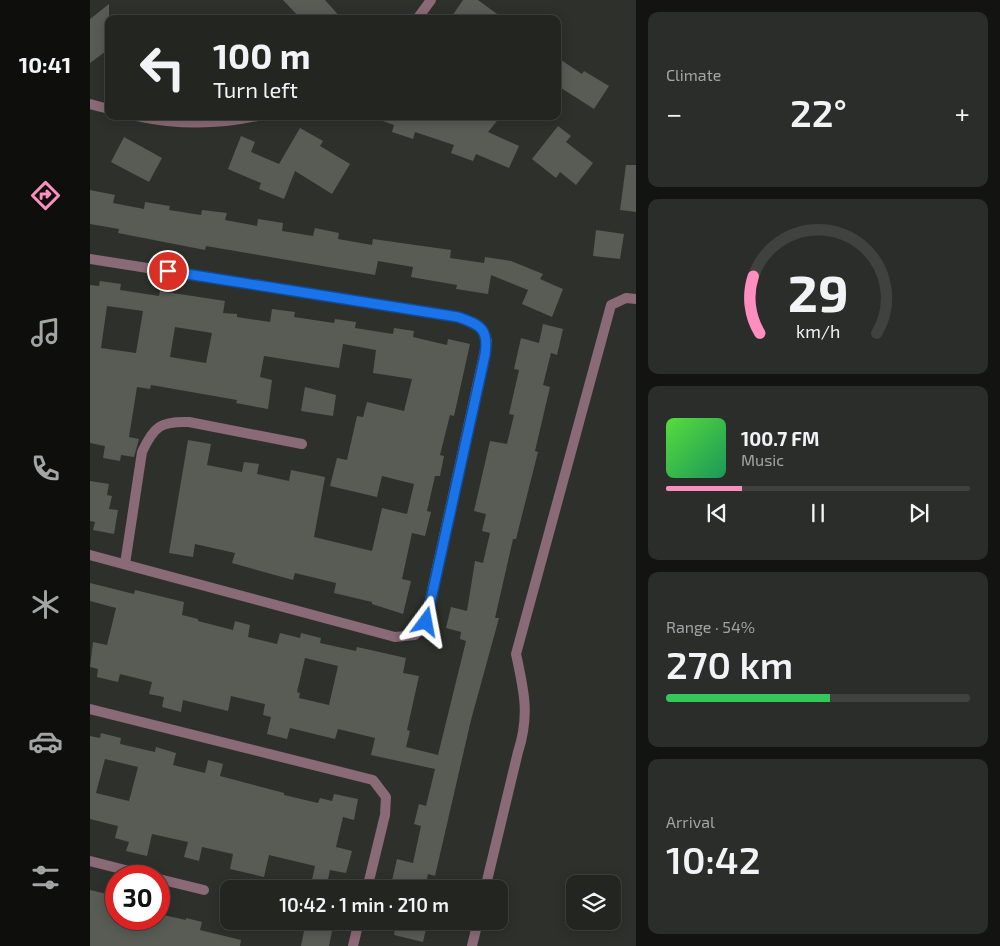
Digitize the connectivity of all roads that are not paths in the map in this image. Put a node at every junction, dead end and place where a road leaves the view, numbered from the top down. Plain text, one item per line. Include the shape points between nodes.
1 (431, 0) edge
2 (420, 15) edge
3 (90, 104) edge
4 (105, 108) edge
5 (163, 120) edge
6 (232, 120) edge
7 (90, 259) edge
8 (636, 299) edge
9 (302, 444) dead end
10 (90, 555) edge
11 (126, 564) junction
12 (90, 709) edge
13 (90, 861) edge
14 (106, 865) edge
15 (369, 880) edge
16 (487, 880) edge
17 (170, 882) edge
18 (204, 890) dead end
19 (357, 930) edge
20 (476, 930) edge
21 (353, 946) edge
22 (472, 946) edge

1 - 2 street
3 - 4 street
5 - 6 street via 208,124
7 - 11 street via 458,317 474,322 484,330 487,341 426,622 415,635 395,638
8 - 16 street via 626,298 611,305 516,654 526,700 525,731
9 - 11 street via 189,422 159,425 149,436 142,452
10 - 11 street
12 - 15 street via 373,780 386,797 385,815
13 - 14 street
17 - 18 street
19 - 21 street
20 - 22 street

